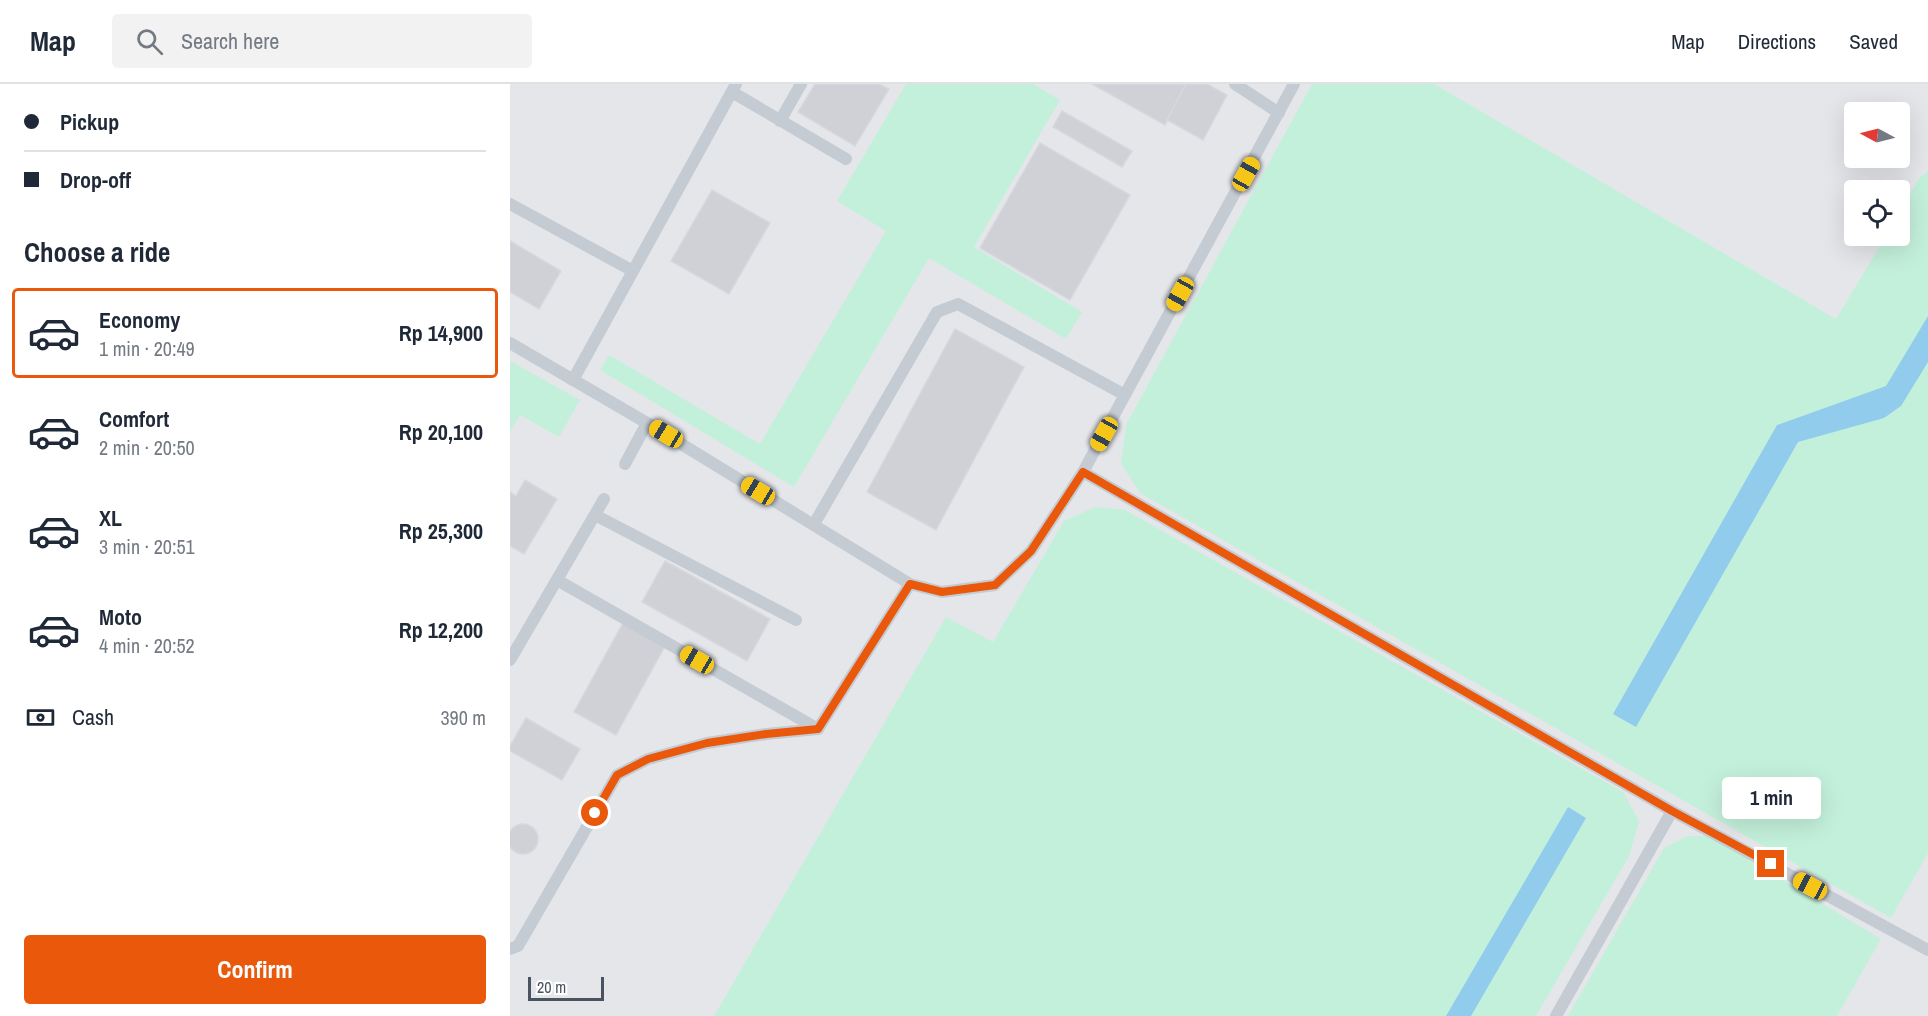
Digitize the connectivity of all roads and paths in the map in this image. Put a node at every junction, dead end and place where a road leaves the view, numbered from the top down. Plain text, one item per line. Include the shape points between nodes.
1 (801, 84) edge
2 (1235, 84) edge
3 (1294, 84) edge
4 (734, 88) edge
5 (1279, 113) junction
6 (780, 121) junction
7 (846, 159) dead end
8 (510, 204) edge
9 (633, 271) junction
10 (510, 343) edge
11 (573, 380) junction
12 (1125, 395) junction
13 (647, 423) junction
14 (625, 464) dead end
15 (1083, 472) junction
16 (604, 499) dead end
17 (595, 515) junction
18 (814, 524) junction
19 (557, 579) junction
20 (910, 584) junction
21 (796, 620) dead end
22 (510, 660) edge
23 (818, 729) junction
24 (1672, 811) junction
25 (510, 949) edge
26 (1928, 950) edge
27 (1556, 1016) edge

1 - 6 lane
2 - 5 lane
3 - 5 lane
4 - 6 lane
4 - 9 lane
5 - 12 lane
6 - 7 lane
8 - 9 lane
9 - 11 lane
10 - 11 lane
11 - 13 lane
12 - 15 lane
12 - 18 lane via 958,304 937,312
13 - 14 lane
13 - 18 lane
15 - 20 lane via 1031,551 995,585 942,592
15 - 24 lane
16 - 17 lane
17 - 19 lane
17 - 21 lane
18 - 20 lane
19 - 22 lane
19 - 23 lane
20 - 23 lane
23 - 25 lane via 707,743 648,759 617,775 518,946
24 - 26 lane
24 - 27 lane

